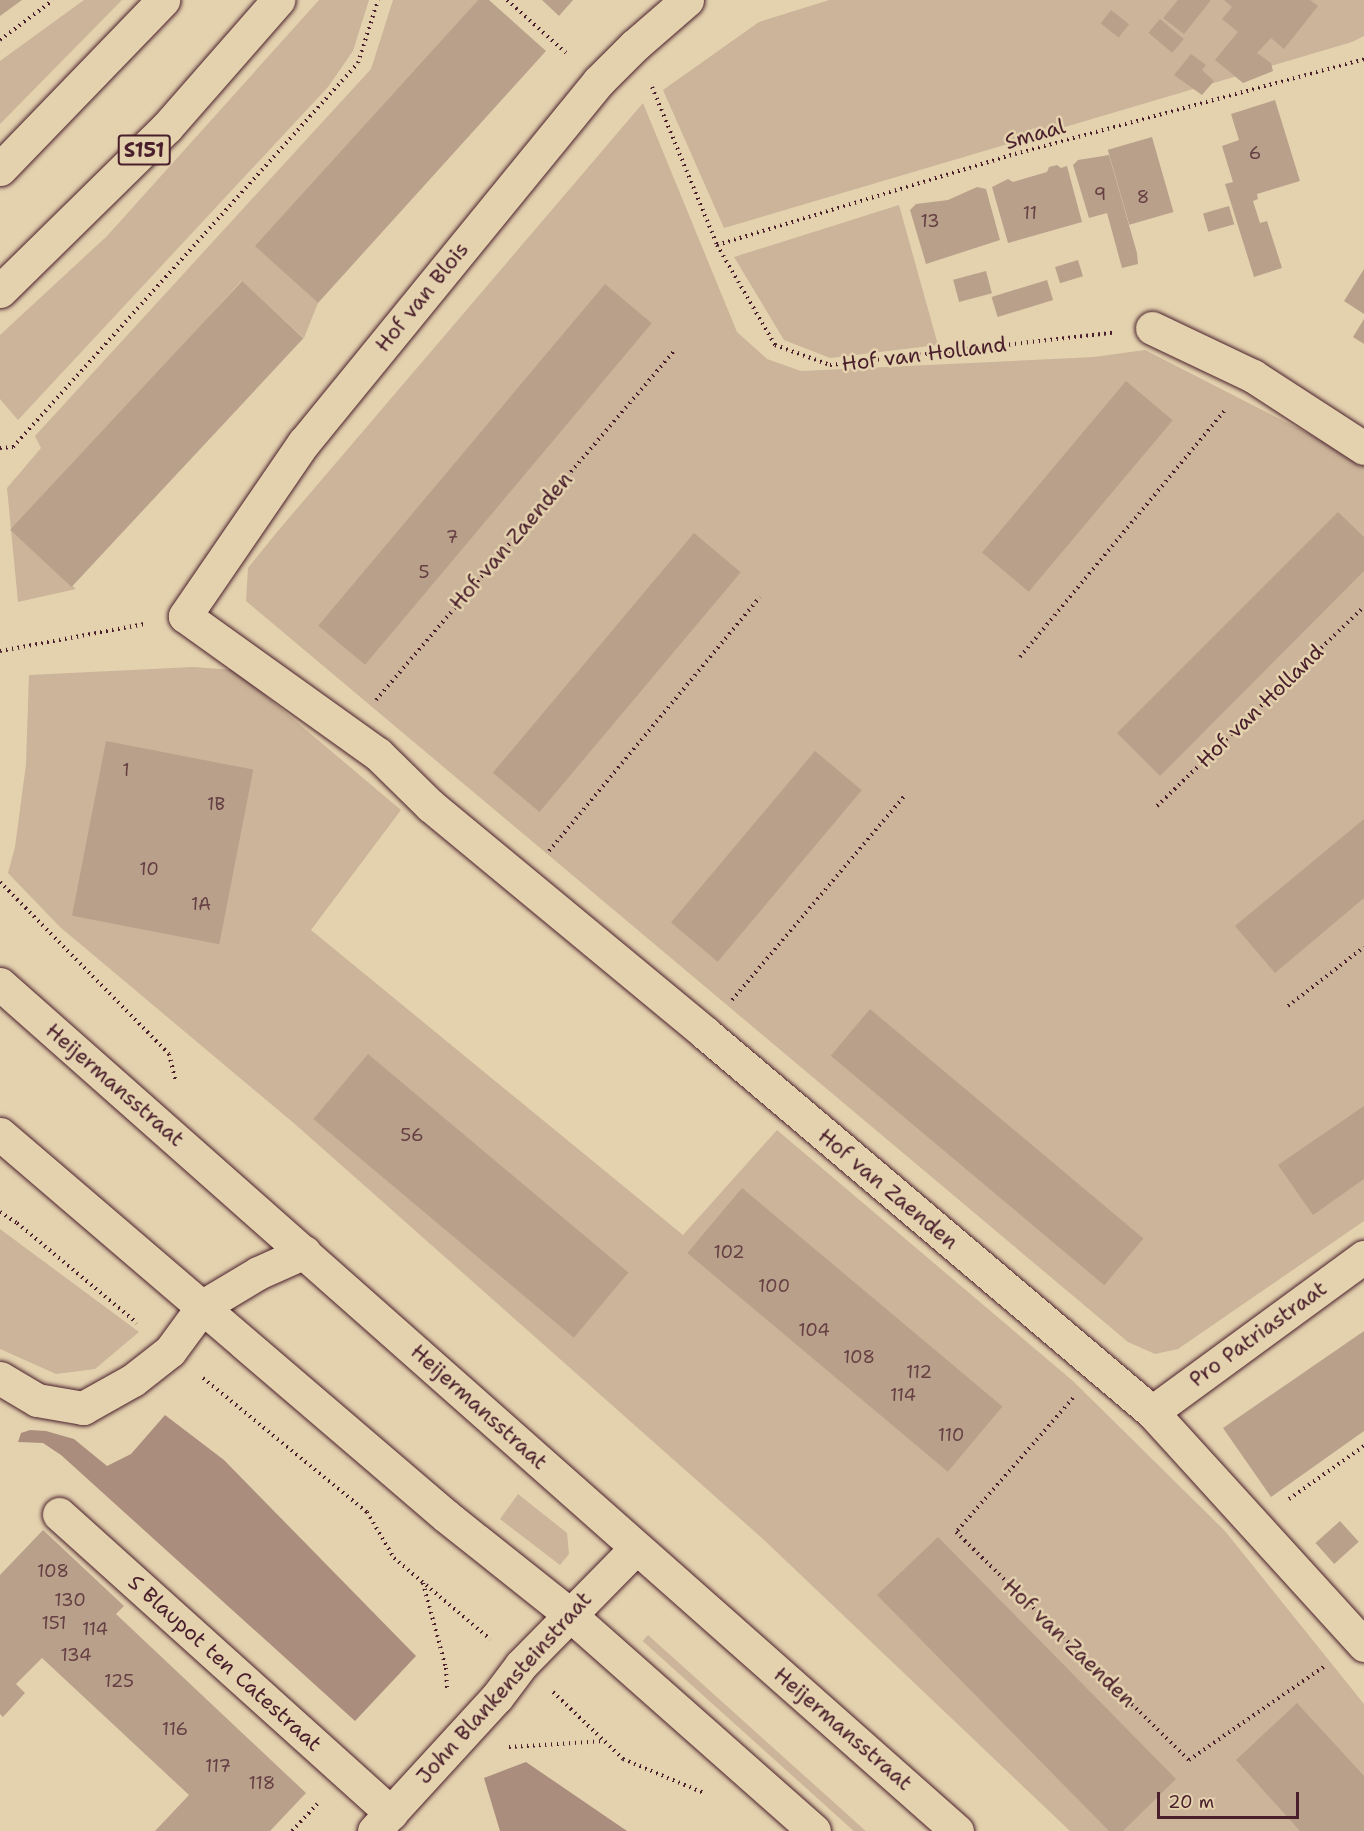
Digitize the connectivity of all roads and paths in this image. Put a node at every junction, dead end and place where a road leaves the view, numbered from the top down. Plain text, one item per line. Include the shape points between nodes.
1 (53, 0) edge
2 (163, 0) edge
3 (278, 0) edge
4 (378, 0) edge
5 (507, 0) edge
6 (687, 0) edge
7 (0, 40) edge
8 (635, 45) junction
9 (1364, 59) edge
10 (598, 82) junction
11 (0, 169) edge
12 (717, 245) junction
13 (0, 291) edge
14 (1152, 328) joint
15 (675, 350) dead end
16 (1253, 376) junction
17 (0, 448) edge
18 (1364, 448) edge
19 (760, 597) dead end
20 (1364, 607) edge
21 (185, 616) junction
22 (0, 651) edge
23 (1020, 657) dead end
24 (348, 732) junction
25 (905, 795) dead end
26 (1157, 806) dead end
27 (524, 881) junction
28 (0, 882) edge
29 (1364, 947) edge
30 (0, 984) edge
31 (1288, 1006) dead end
32 (705, 1033) junction
33 (177, 1088) dead end
34 (0, 1134) edge
35 (0, 1212) edge
36 (305, 1252) junction
37 (1364, 1257) edge
38 (203, 1306) junction
39 (170, 1351) junction
40 (1099, 1368) junction
41 (0, 1378) edge
42 (1152, 1412) junction
43 (1364, 1446) edge
44 (59, 1514) dead end
45 (1254, 1524) junction
46 (636, 1548) junction
47 (569, 1614) junction
48 (1362, 1643) edge
49 (521, 1665) junction
50 (712, 1800) dead end
51 (383, 1822) edge
52 (814, 1831) edge
53 (957, 1831) edge

1 - 7 path
2 - 11 street
3 - 13 street, S151 via 167,127
4 - 17 path via 358,63 13,447
5 - 10 path
6 - 8 street, Hof van Blois
8 - 10 street, Hof van Blois
8 - 12 path, Hof van Holland
9 - 12 path, Smaal via 1015,154
10 - 21 street, Hof van Blois via 304,442
12 - 14 path, Hof van Holland via 775,345 830,365
14 - 16 street
15 - 24 path, Hof van Zaenden
16 - 18 street
16 - 23 path
19 - 27 path
20 - 26 path, Hof van Holland
21 - 22 path
21 - 24 street, Hof van Zaenden
24 - 27 street, Hof van Zaenden
25 - 32 path
27 - 32 street, Hof van Zaenden
28 - 33 path via 169,1054
29 - 31 path
30 - 36 street, Heijermansstraat
32 - 40 street, Hof van Zaenden
34 - 38 street
35 - 39 path
36 - 38 street via 258,1273
36 - 46 street, Heijermansstraat
37 - 42 street, Pro Patriastraat
38 - 39 street
38 - 47 street via 446,1516
39 - 41 street via 133,1380 84,1407 37,1400
39 - 49 path via 367,1512 394,1558
40 - 42 street, Hof van Zaenden
40 - 48 path, Hof van Zaenden via 956,1532 1189,1760
42 - 45 street, Hof van Zaenden
43 - 45 path
44 - 51 street, S Blaupot ten Catestraat
45 - 48 street, Hof van Zaenden
46 - 47 street, John Blankensteinstraat
46 - 53 street, Heijermansstraat
47 - 49 street, John Blankensteinstraat
47 - 52 street
49 - 50 path via 577,1712 623,1759 703,1792
49 - 51 street, John Blankensteinstraat via 497,1697

